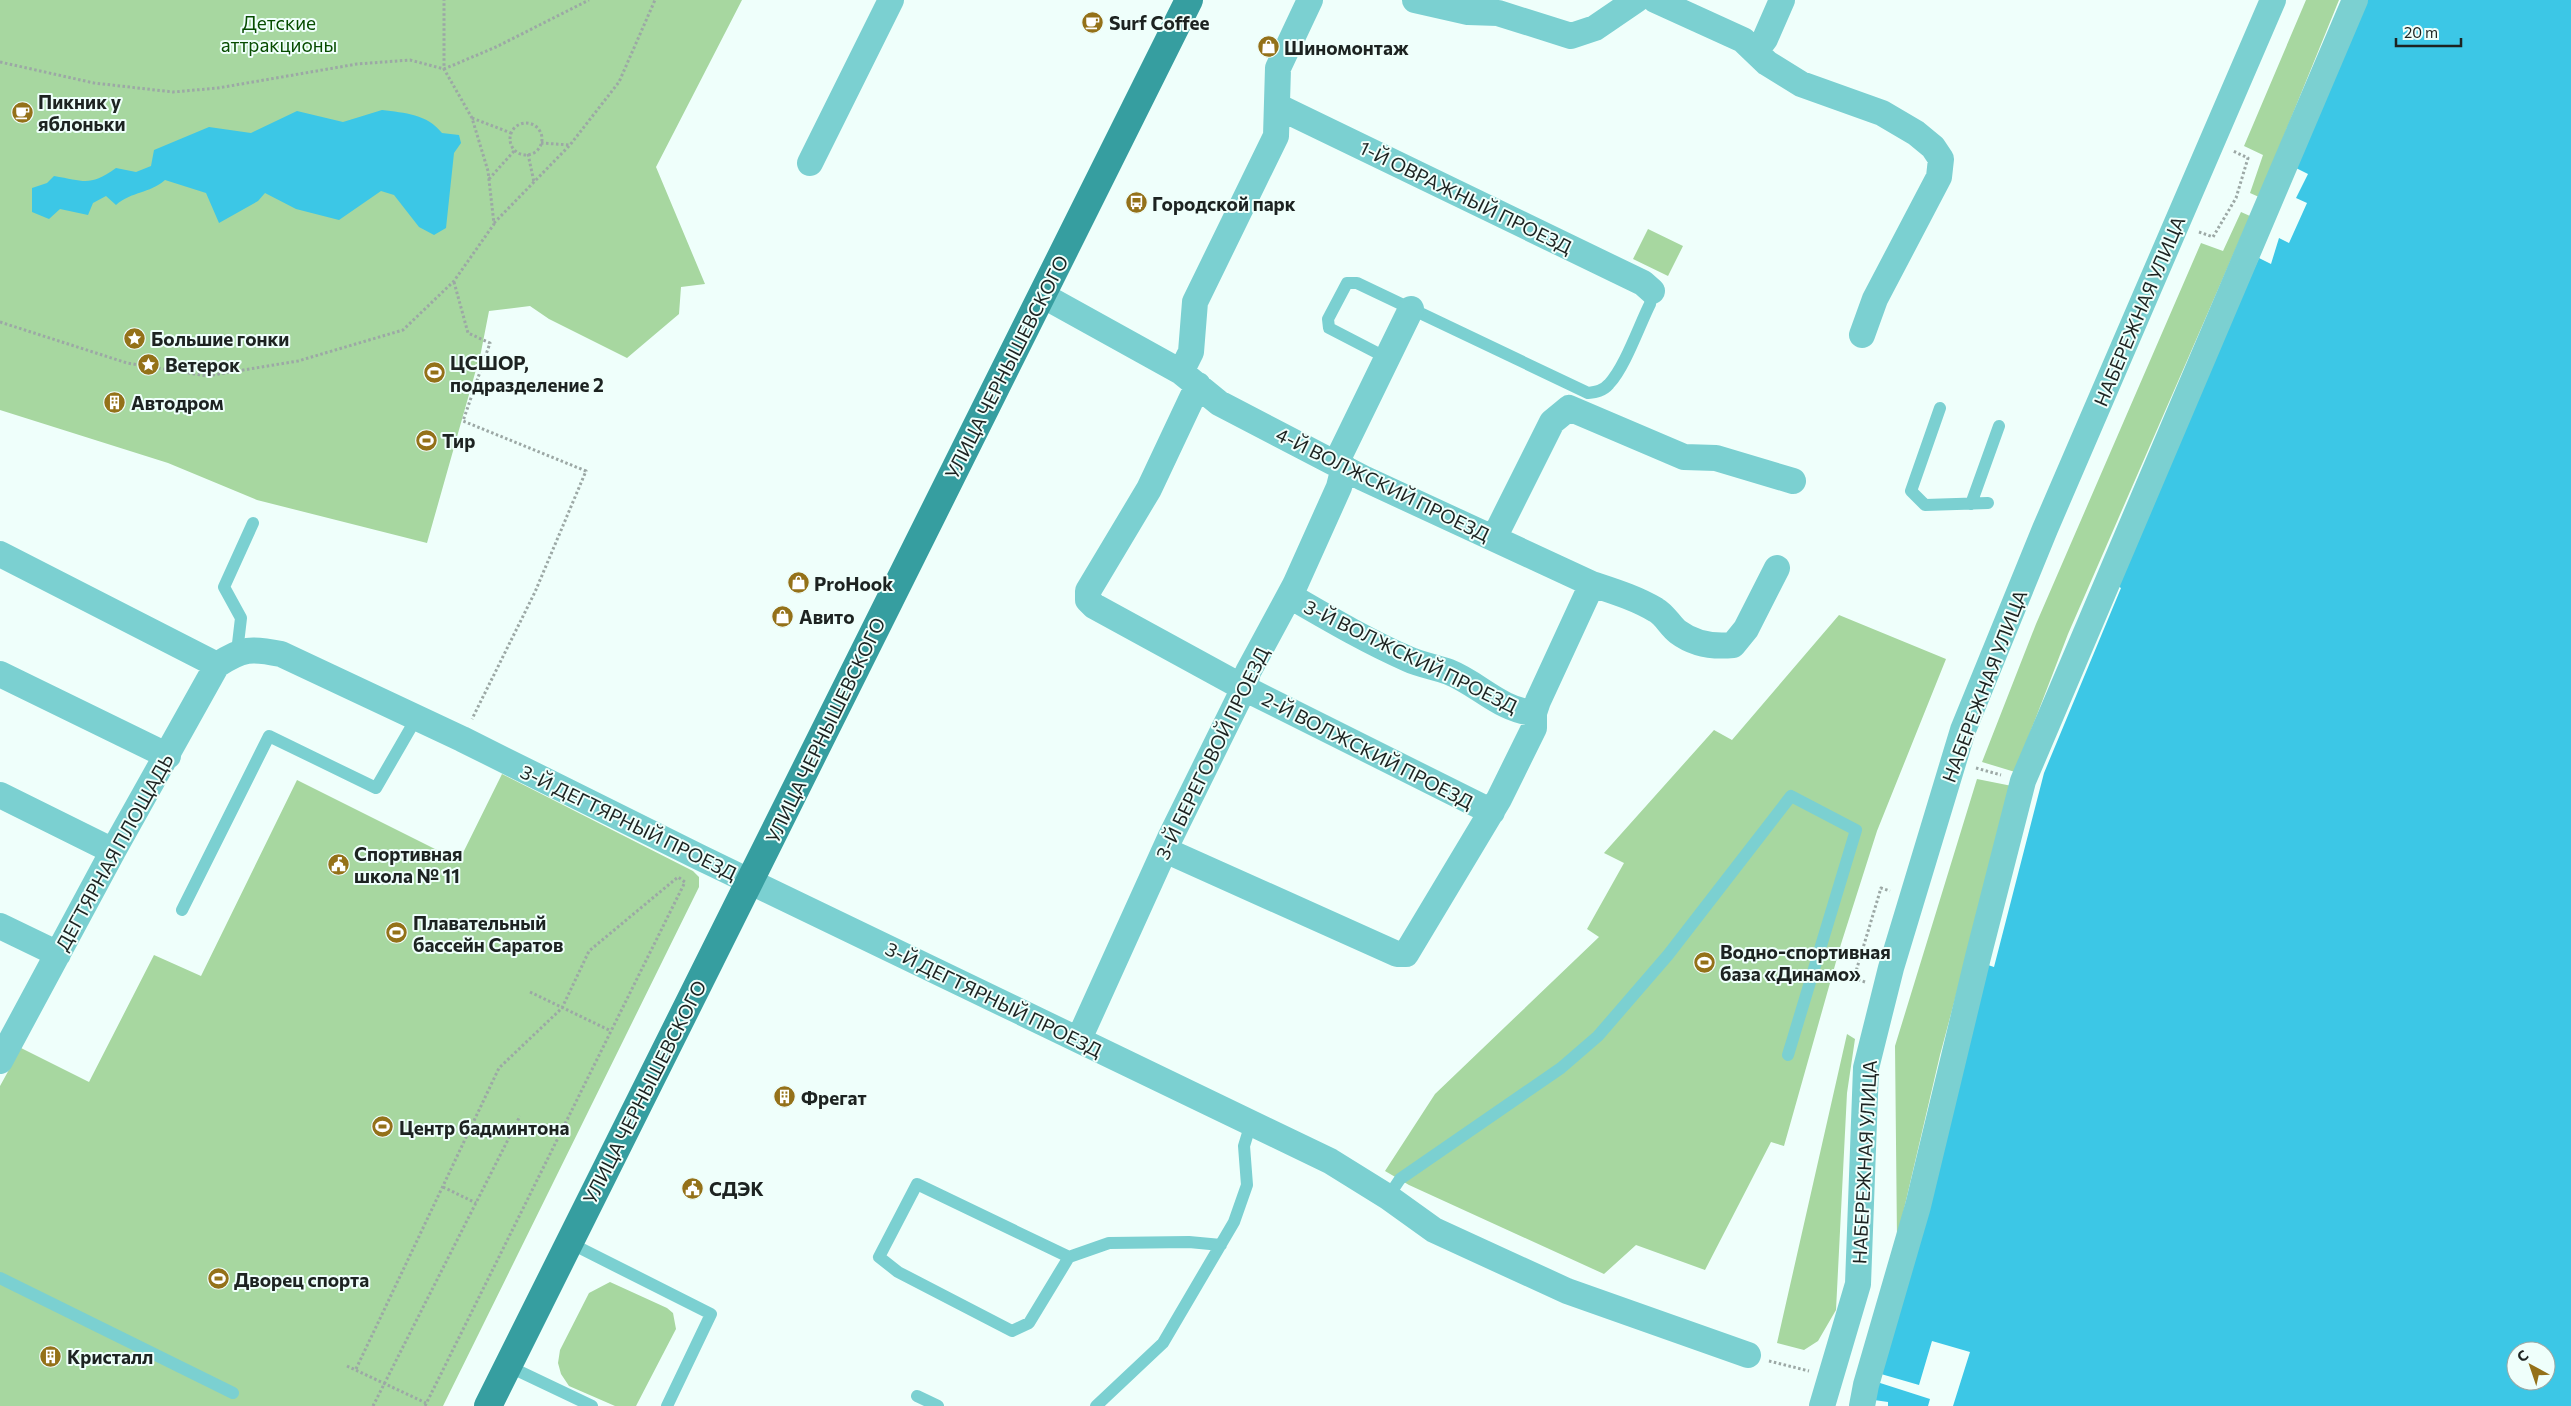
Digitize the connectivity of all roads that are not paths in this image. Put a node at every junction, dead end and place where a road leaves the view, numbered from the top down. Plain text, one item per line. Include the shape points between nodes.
1 (891, 0) edge
2 (1310, 0) edge
3 (1636, 0) edge
4 (1655, 0) edge
5 (1782, 0) edge
6 (2273, 0) edge
7 (2355, 0) edge
8 (1425, 1) edge
9 (1183, 2) edge
10 (1756, 51) junction
11 (1277, 106) junction
12 (810, 163) dead end
13 (1652, 291) joint
14 (1042, 295) junction
15 (1411, 309) junction
16 (1862, 335) dead end
17 (1387, 358) junction
18 (1190, 378) junction
19 (1940, 408) dead end
20 (1999, 426) dead end
21 (1340, 465) junction
22 (1793, 481) dead end
23 (1988, 503) dead end
24 (1971, 504) junction
25 (253, 523) dead end
26 (1494, 538) junction
27 (0, 554) edge
28 (1777, 568) dead end
29 (1592, 584) junction
30 (1290, 596) junction
31 (227, 659) junction
32 (0, 674) edge
33 (1244, 688) junction
34 (1534, 713) junction
35 (417, 717) junction
36 (168, 756) junction
37 (0, 795) edge
38 (1492, 812) junction
39 (1165, 850) junction
40 (113, 852) junction
41 (749, 882) junction
42 (182, 910) dead end
43 (0, 926) edge
44 (58, 954) junction
45 (1079, 1040) junction
46 (1788, 1055) dead end
47 (0, 1061) edge
48 (1251, 1123) junction
49 (1388, 1197) junction
50 (568, 1242) junction
51 (1221, 1245) junction
52 (1069, 1257) junction
53 (0, 1278) edge
54 (1748, 1355) road end
55 (508, 1366) junction
56 (233, 1393) dead end
57 (917, 1396) dead end
58 (488, 1406) edge
59 (592, 1406) edge
60 (667, 1406) edge
61 (938, 1406) edge
62 (1096, 1406) edge
63 (1822, 1406) edge
64 (1862, 1406) edge

1 - 12 street
2 - 11 street via 1278,68
3 - 8 street via 1595,28 1571,36 1498,13 1468,12
4 - 10 street via 1743,40
5 - 10 street via 1765,39
6 - 63 street, НАБЕРЕЖНАЯ УЛИЦА via 2045,529 1963,730 1891,968 1866,1068 1858,1284
7 - 64 street via 2023,782 1918,1206
9 - 14 main road, УЛИЦА ЧЕРНЫШЕВСКОГО
10 - 16 street via 1767,63 1801,84 1882,113 1916,133 1933,147 1941,159 1939,177 1875,298
11 - 13 street, 1-Й ОВРАЖНЫЙ ПРОЕЗД via 1643,282
11 - 18 street via 1276,136 1195,302
13 - 15 lane via 1650,304 1616,375 1608,386 1588,393
14 - 18 street, 4-Й ВОЛЖСКИЙ ПРОЕЗД
14 - 41 main road, УЛИЦА ЧЕРНЫШЕВСКОГО
15 - 17 street, 3-Й БЕРЕГОВОЙ ПРОЕЗД
15 - 17 lane via 1352,281 1344,287 1328,318 1329,328
17 - 21 street, 3-Й БЕРЕГОВОЙ ПРОЕЗД
18 - 21 street, 4-Й ВОЛЖСКИЙ ПРОЕЗД via 1219,403
18 - 33 street, 2-Й ВОЛЖСКИЙ ПРОЕЗД via 1149,489 1088,591 1088,600
19 - 24 lane via 1910,491 1925,505
20 - 24 lane
21 - 26 street, 4-Й ВОЛЖСКИЙ ПРОЕЗД
21 - 30 street, 3-Й БЕРЕГОВОЙ ПРОЕЗД via 1339,487
22 - 26 street via 1716,458 1684,457 1569,408 1552,422
23 - 24 lane
25 - 31 lane via 224,587 240,618
26 - 29 street, 4-Й ВОЛЖСКИЙ ПРОЕЗД
27 - 31 street
28 - 29 street, 4-Й ВОЛЖСКИЙ ПРОЕЗД via 1746,629 1733,645 1695,642 1678,632 1658,611
29 - 34 street
30 - 33 street, 3-Й БЕРЕГОВОЙ ПРОЕЗД via 1248,672
30 - 34 street, 3-Й ВОЛЖСКИЙ ПРОЕЗД via 1409,660 1449,672 1502,705
31 - 35 street, 3-Й ДЕГТЯРНЫЙ ПРОЕЗД via 260,650 281,654
31 - 36 street, ДЕГТЯРНАЯ ПЛОЩАДЬ
32 - 36 street
33 - 38 street, 2-Й ВОЛЖСКИЙ ПРОЕЗД
33 - 39 street, 3-Й БЕРЕГОВОЙ ПРОЕЗД
34 - 38 street via 1534,728
35 - 41 street, 3-Й ДЕГТЯРНЫЙ ПРОЕЗД
35 - 42 lane via 376,788 269,736
36 - 40 street, ДЕГТЯРНАЯ ПЛОЩАДЬ
37 - 40 street
38 - 39 street via 1406,954 1397,954
39 - 45 street, 3-Й БЕРЕГОВОЙ ПРОЕЗД
40 - 44 street, ДЕГТЯРНАЯ ПЛОЩАДЬ
41 - 45 street, 3-Й ДЕГТЯРНЫЙ ПРОЕЗД
41 - 50 main road, УЛИЦА ЧЕРНЫШЕВСКОГО
43 - 44 street
44 - 47 street, ДЕГТЯРНАЯ ПЛОЩАДЬ
45 - 48 street, 3-Й ДЕГТЯРНЫЙ ПРОЕЗД
46 - 49 lane via 1856,830 1791,796 1668,955 1598,1036 1561,1068 1400,1178
48 - 49 street, 3-Й ДЕГТЯРНЫЙ ПРОЕЗД via 1330,1161
48 - 51 lane via 1244,1146 1247,1185 1234,1222
49 - 54 street, 3-Й ДЕГТЯРНЫЙ ПРОЕЗД via 1434,1230 1567,1291
50 - 55 main road, УЛИЦА ЧЕРНЫШЕВСКОГО
50 - 60 lane via 711,1314
51 - 52 lane via 1109,1243
51 - 62 lane via 1163,1344
52 - 52 lane via 917,1184 879,1257 898,1272 1012,1331 1029,1323
53 - 56 lane
55 - 58 main road, УЛИЦА ЧЕРНЫШЕВСКОГО
55 - 59 lane
57 - 61 lane

